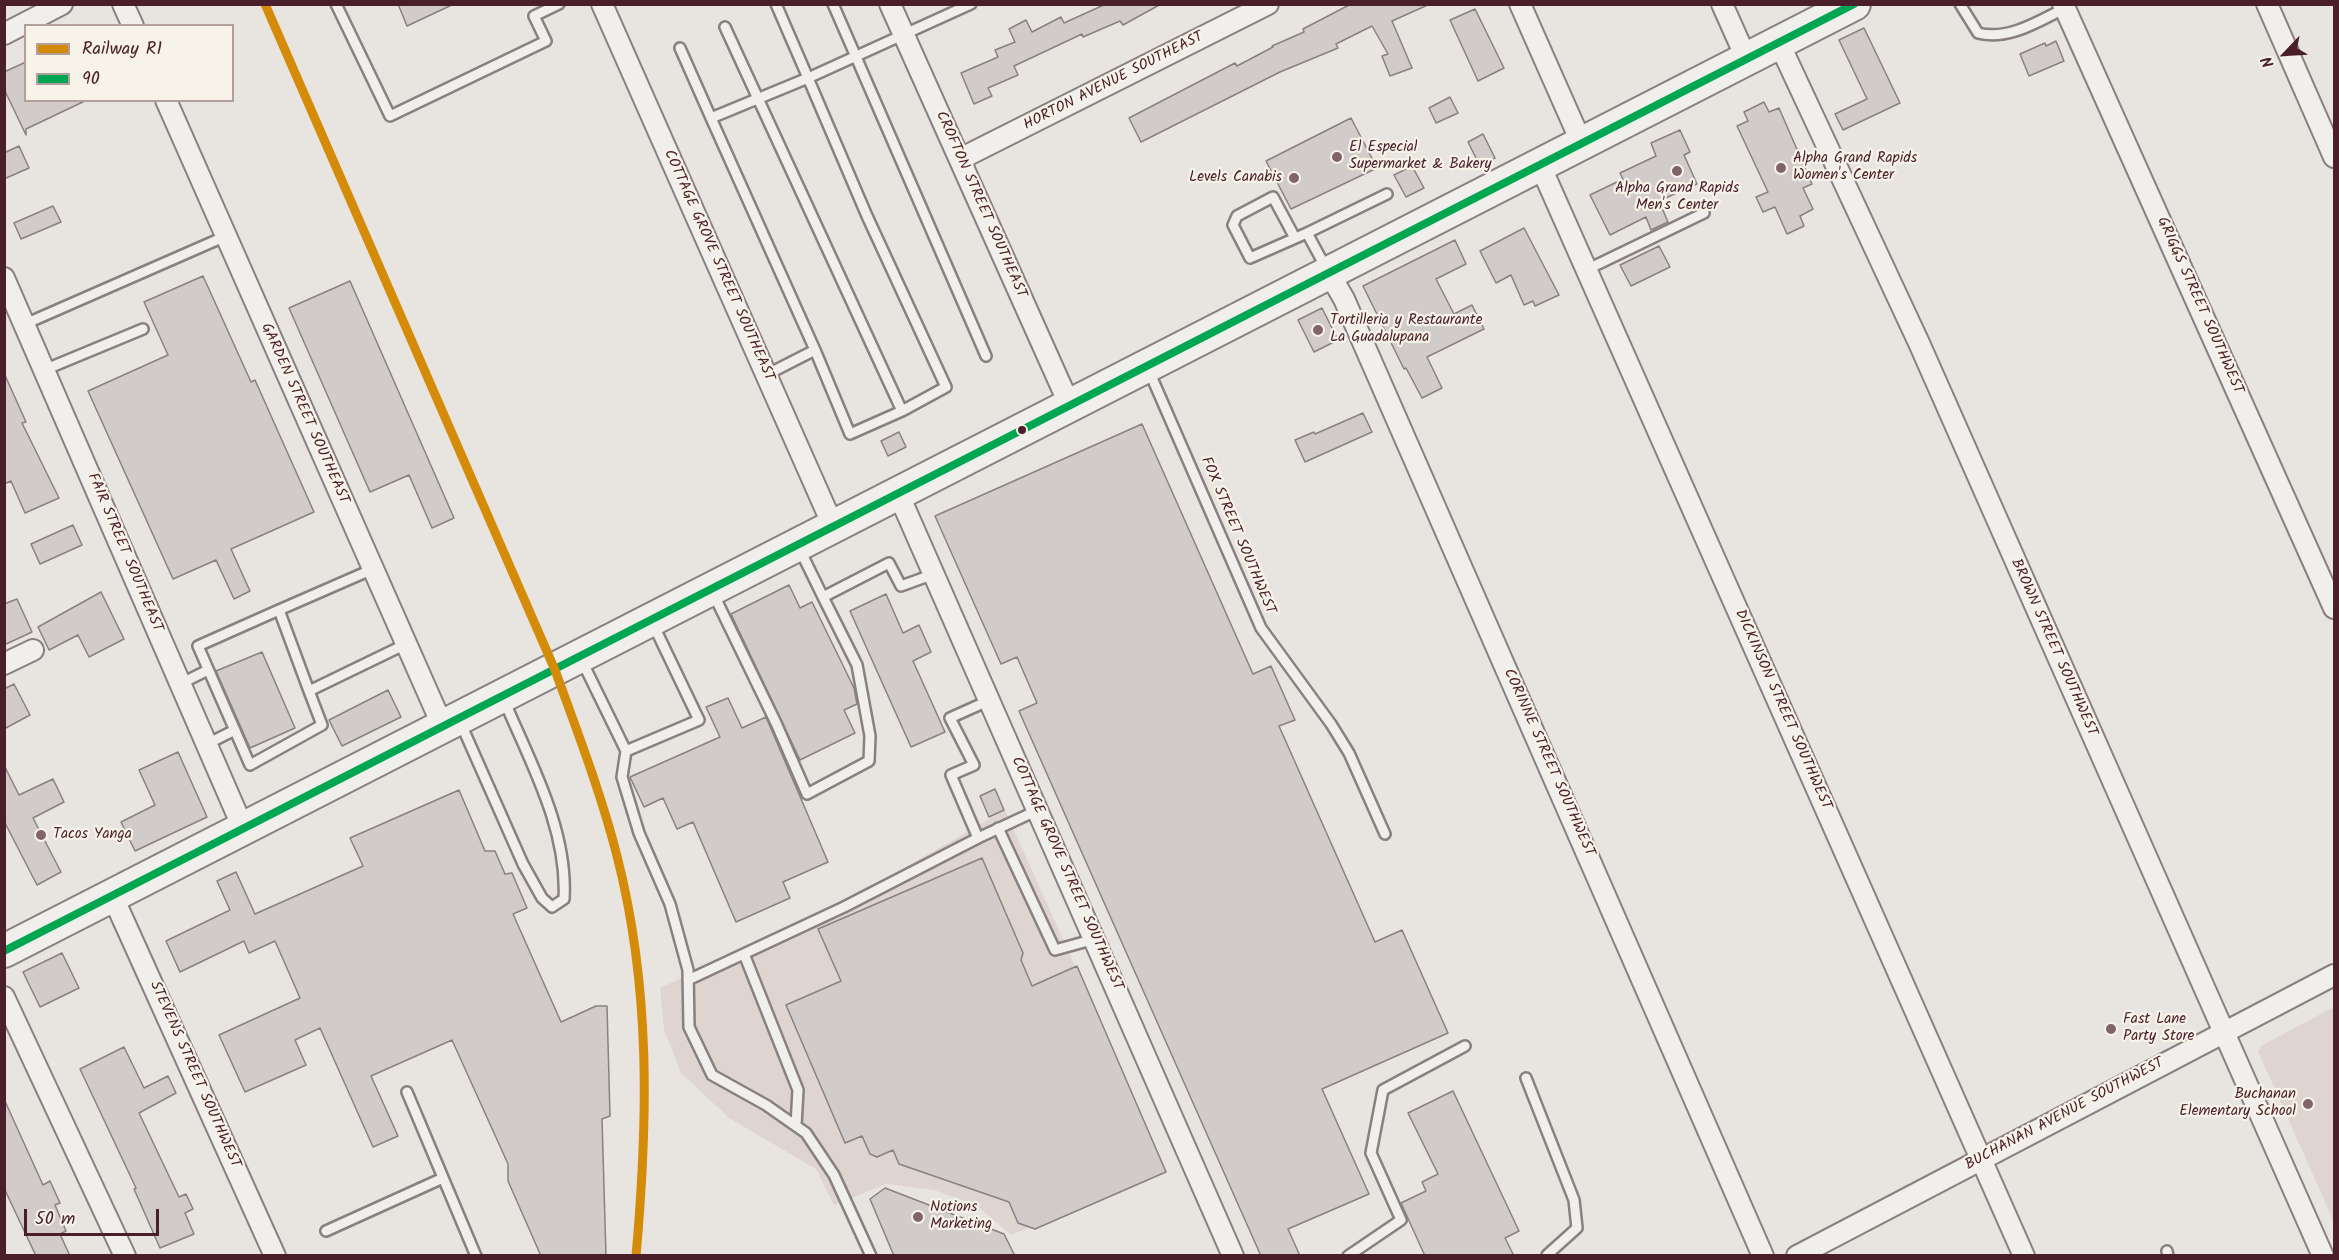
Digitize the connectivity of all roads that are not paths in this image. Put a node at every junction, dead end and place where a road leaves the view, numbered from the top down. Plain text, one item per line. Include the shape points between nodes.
1 (62, 4) edge
2 (123, 4) edge
3 (336, 4) edge
4 (559, 4) edge
5 (602, 4) edge
6 (776, 4) edge
7 (833, 4) edge
8 (890, 4) edge
9 (970, 4) edge
10 (1268, 4) edge
11 (1520, 4) edge
12 (1722, 4) edge
13 (1854, 4) edge
14 (1960, 4) edge
15 (2267, 4) edge
16 (2064, 6) edge
17 (132, 24) edge
18 (725, 27) dead end
19 (4, 34) edge
20 (904, 35) junction
21 (1779, 43) junction
22 (680, 48) dead end
23 (856, 57) junction
24 (1747, 60) junction
25 (808, 78) junction
26 (758, 99) junction
27 (167, 102) edge
28 (711, 118) junction
29 (1582, 144) junction
30 (2334, 157) edge
31 (960, 159) junction
32 (1540, 165) junction
33 (1387, 194) dead end
34 (1704, 213) dead end
35 (1307, 233) junction
36 (225, 236) junction
37 (1295, 238) junction
38 (1586, 270) junction
39 (1329, 273) junction
40 (4, 278) edge
41 (25, 324) junction
42 (143, 329) dead end
43 (815, 351) junction
44 (986, 356) dead end
45 (1146, 366) junction
46 (44, 370) junction
47 (766, 375) junction
48 (1070, 406) junction
49 (902, 411) junction
50 (898, 493) junction
51 (834, 528) junction
52 (798, 546) junction
53 (373, 569) junction
54 (934, 574) junction
55 (712, 590) junction
56 (823, 597) junction
57 (2334, 608) edge
58 (279, 610) junction
59 (652, 621) junction
60 (406, 644) junction
61 (33, 650) dead end
62 (580, 657) junction
63 (4, 664) edge
64 (208, 670) junction
65 (180, 684) junction
66 (309, 691) junction
67 (502, 696) junction
68 (990, 700) junction
69 (451, 723) junction
70 (235, 730) junction
71 (207, 744) junction
72 (626, 751) junction
73 (1038, 810) junction
74 (243, 828) junction
75 (998, 828) junction
76 (1385, 834) dead end
77 (978, 838) junction
78 (112, 895) junction
79 (1095, 939) junction
80 (4, 951) edge
81 (744, 954) junction
82 (2334, 975) edge
83 (688, 980) junction
84 (4, 997) edge
85 (2223, 1032) junction
86 (1465, 1046) dead end
87 (1526, 1078) dead end
88 (407, 1092) dead end
89 (796, 1125) junction
90 (1982, 1158) junction
91 (443, 1178) junction
92 (326, 1231) dead end
93 (1547, 1255) edge
94 (125, 1256) edge
95 (275, 1256) edge
96 (476, 1256) edge
97 (871, 1256) edge
98 (1233, 1256) edge
99 (1348, 1256) edge
100 (1763, 1256) edge
101 (1797, 1256) edge
102 (2024, 1256) edge
103 (2323, 1256) edge

1 - 19 street
2 - 17 street
3 - 4 lane via 390,116 546,41 534,16
5 - 47 street, COTTAGE GROVE STREET SOUTHEAST
6 - 25 lane
7 - 23 lane
8 - 20 street, CROFTON STREET SOUTHEAST
9 - 20 lane
10 - 31 street, HORTON AVENUE SOUTHEAST
11 - 29 street
12 - 24 street
13 - 21 main road
14 - 16 lane via 1978,33 1990,37 2015,32
15 - 30 street
16 - 57 street, GRIGGS STREET SOUTHWEST
18 - 26 lane
20 - 23 lane
20 - 31 street, CROFTON STREET SOUTHEAST
21 - 24 main road
21 - 85 street, BROWN STREET SOUTHWEST via 1919,343
22 - 28 lane
23 - 25 lane
23 - 44 lane
24 - 29 main road
25 - 26 lane
25 - 49 lane via 946,387
26 - 28 lane
26 - 49 lane
27 - 36 street, GARDEN STREET SOUTHEAST
28 - 43 lane
29 - 32 main road
31 - 48 street, CROFTON STREET SOUTHEAST
32 - 38 street, DICKINSON STREET SOUTHWEST
32 - 39 main road
33 - 35 lane
34 - 38 lane
35 - 37 lane
35 - 39 lane
36 - 41 lane
36 - 53 street, GARDEN STREET SOUTHEAST
37 - 37 lane via 1250,258 1233,225 1236,216 1273,197
38 - 90 street, DICKINSON STREET SOUTHWEST
39 - 45 main road
39 - 100 street, CORINNE STREET SOUTHWEST via 1344,299
40 - 41 street, FAIR STREET SOUTHEAST
41 - 46 street, FAIR STREET SOUTHEAST
42 - 46 lane
43 - 47 lane
43 - 49 lane via 850,434
45 - 48 main road
45 - 76 lane, FOX STREET SOUTHWEST via 1261,628 1331,724
46 - 65 street, FAIR STREET SOUTHEAST
47 - 51 street, COTTAGE GROVE STREET SOUTHEAST
48 - 50 main road
50 - 51 main road
50 - 54 street, COTTAGE GROVE STREET SOUTHWEST
51 - 52 main road
52 - 55 main road
52 - 56 lane
53 - 58 lane
53 - 60 street, GARDEN STREET SOUTHEAST
54 - 56 lane via 901,586 889,563
54 - 68 street, COTTAGE GROVE STREET SOUTHWEST
55 - 56 lane via 807,794 869,761 870,736 856,665
55 - 59 main road
58 - 64 lane via 198,646
58 - 66 lane
59 - 62 main road
59 - 72 lane via 699,720
60 - 66 lane
60 - 69 street, GARDEN STREET SOUTHEAST
61 - 63 street
62 - 67 main road
62 - 72 lane
64 - 65 lane
64 - 70 lane
65 - 71 street, FAIR STREET SOUTHEAST
66 - 70 lane via 322,725 250,765
67 - 69 main road
67 - 69 lane via 552,813 565,883 564,899 552,907 542,898 523,864
68 - 73 street, COTTAGE GROVE STREET SOUTHWEST
68 - 77 lane via 950,718 974,765 951,775
69 - 74 main road
70 - 71 lane
71 - 74 street, FAIR STREET SOUTHEAST
72 - 83 lane via 622,777 639,833 670,904
73 - 75 lane
73 - 79 street, COTTAGE GROVE STREET SOUTHWEST
74 - 78 main road
75 - 77 lane
75 - 79 lane via 1055,950
77 - 81 lane via 844,908
78 - 80 main road
78 - 95 street, STEVENS STREET SOUTHWEST
79 - 98 street, COTTAGE GROVE STREET SOUTHWEST
81 - 83 lane
81 - 89 lane via 798,1090
82 - 85 street, BUCHANAN AVENUE SOUTHWEST
83 - 89 lane via 689,1027 712,1075
84 - 94 street
85 - 90 street, BUCHANAN AVENUE SOUTHWEST
85 - 103 street, BROWN STREET SOUTHWEST
86 - 99 lane via 1383,1090 1371,1153 1401,1220
87 - 93 lane via 1574,1200 1577,1228
88 - 91 lane
89 - 97 lane via 806,1132 834,1175
90 - 101 street, BUCHANAN AVENUE SOUTHWEST
90 - 102 street, DICKINSON STREET SOUTHWEST
91 - 92 lane
91 - 96 lane

